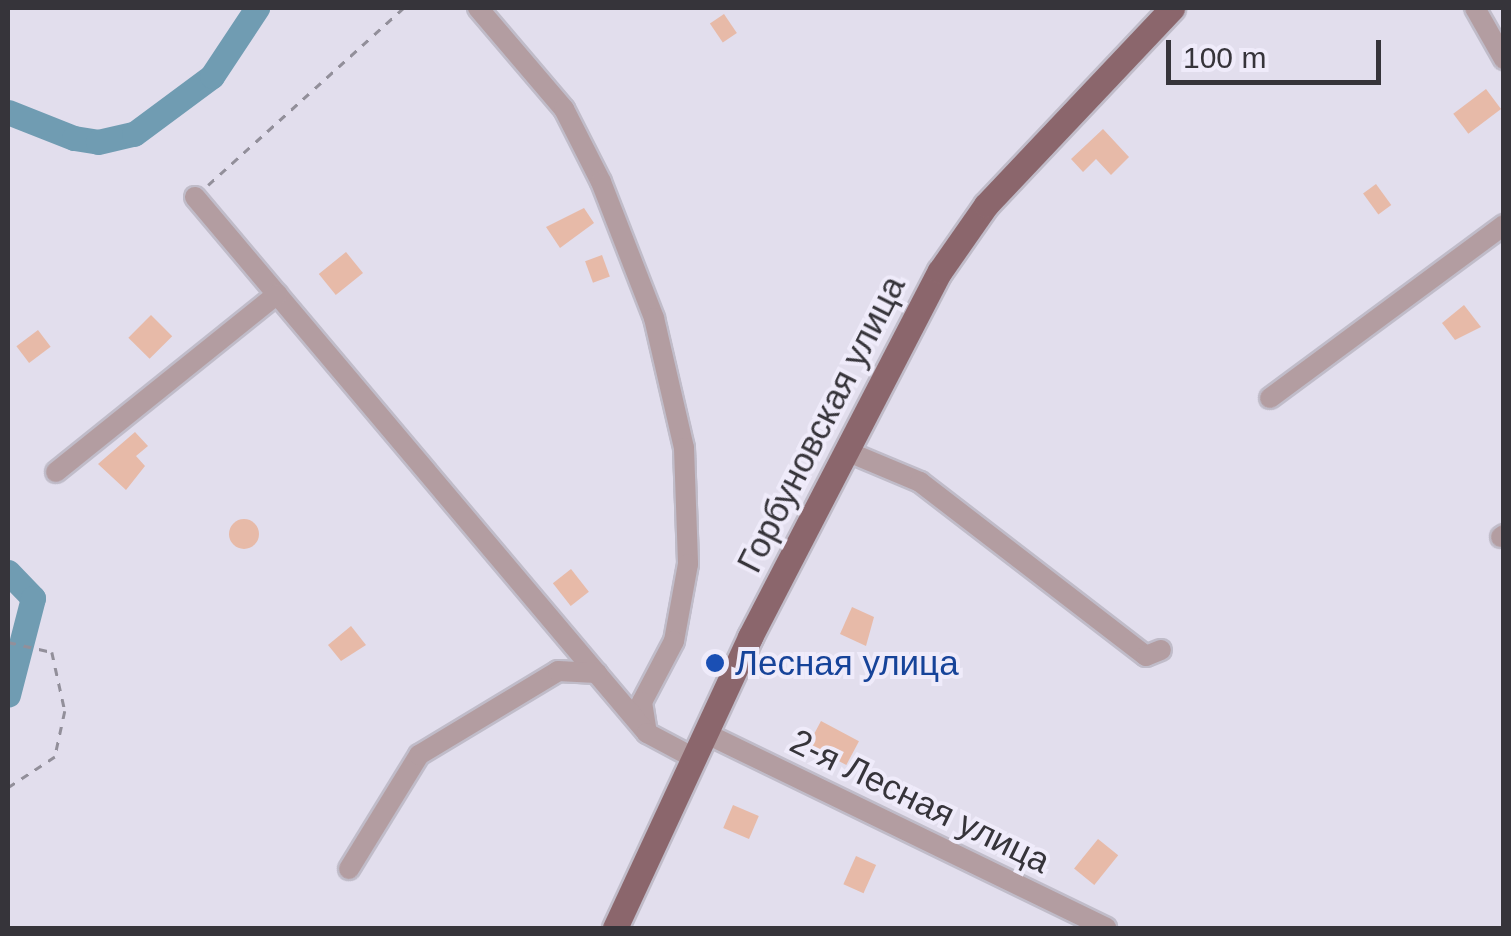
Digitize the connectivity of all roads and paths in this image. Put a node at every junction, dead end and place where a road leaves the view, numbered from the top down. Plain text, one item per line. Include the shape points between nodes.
1 (403, 8) edge
2 (478, 8) edge
3 (1172, 8) edge
4 (1475, 8) edge
5 (1504, 58) edge
6 (195, 197) joint
7 (1504, 225) edge
8 (277, 294) junction
9 (1270, 398) dead end
10 (846, 452) junction
11 (56, 472) dead end
12 (8, 642) edge
13 (1161, 650) dead end
14 (597, 674) junction
15 (647, 733) junction
16 (706, 733) junction
17 (694, 758) junction
18 (8, 788) edge
19 (349, 869) dead end
20 (615, 928) edge
21 (1106, 928) edge

1 - 6 path
2 - 15 street via 564,109 601,182 654,318 684,448 688,564 674,641 642,702
3 - 10 main road, Горбуновская улица via 986,205 940,271
4 - 5 street
6 - 8 street
7 - 9 street
8 - 11 street
8 - 14 street
10 - 13 street via 920,482 1146,656
10 - 16 main road, Горбуновская улица
12 - 18 path via 52,652 65,711 55,758
14 - 15 street
14 - 19 street via 558,670 419,755
15 - 17 street
16 - 17 main road, Горбуновская улица
16 - 21 street, 2-я Лесная улица
17 - 20 main road, Горбуновская улица

